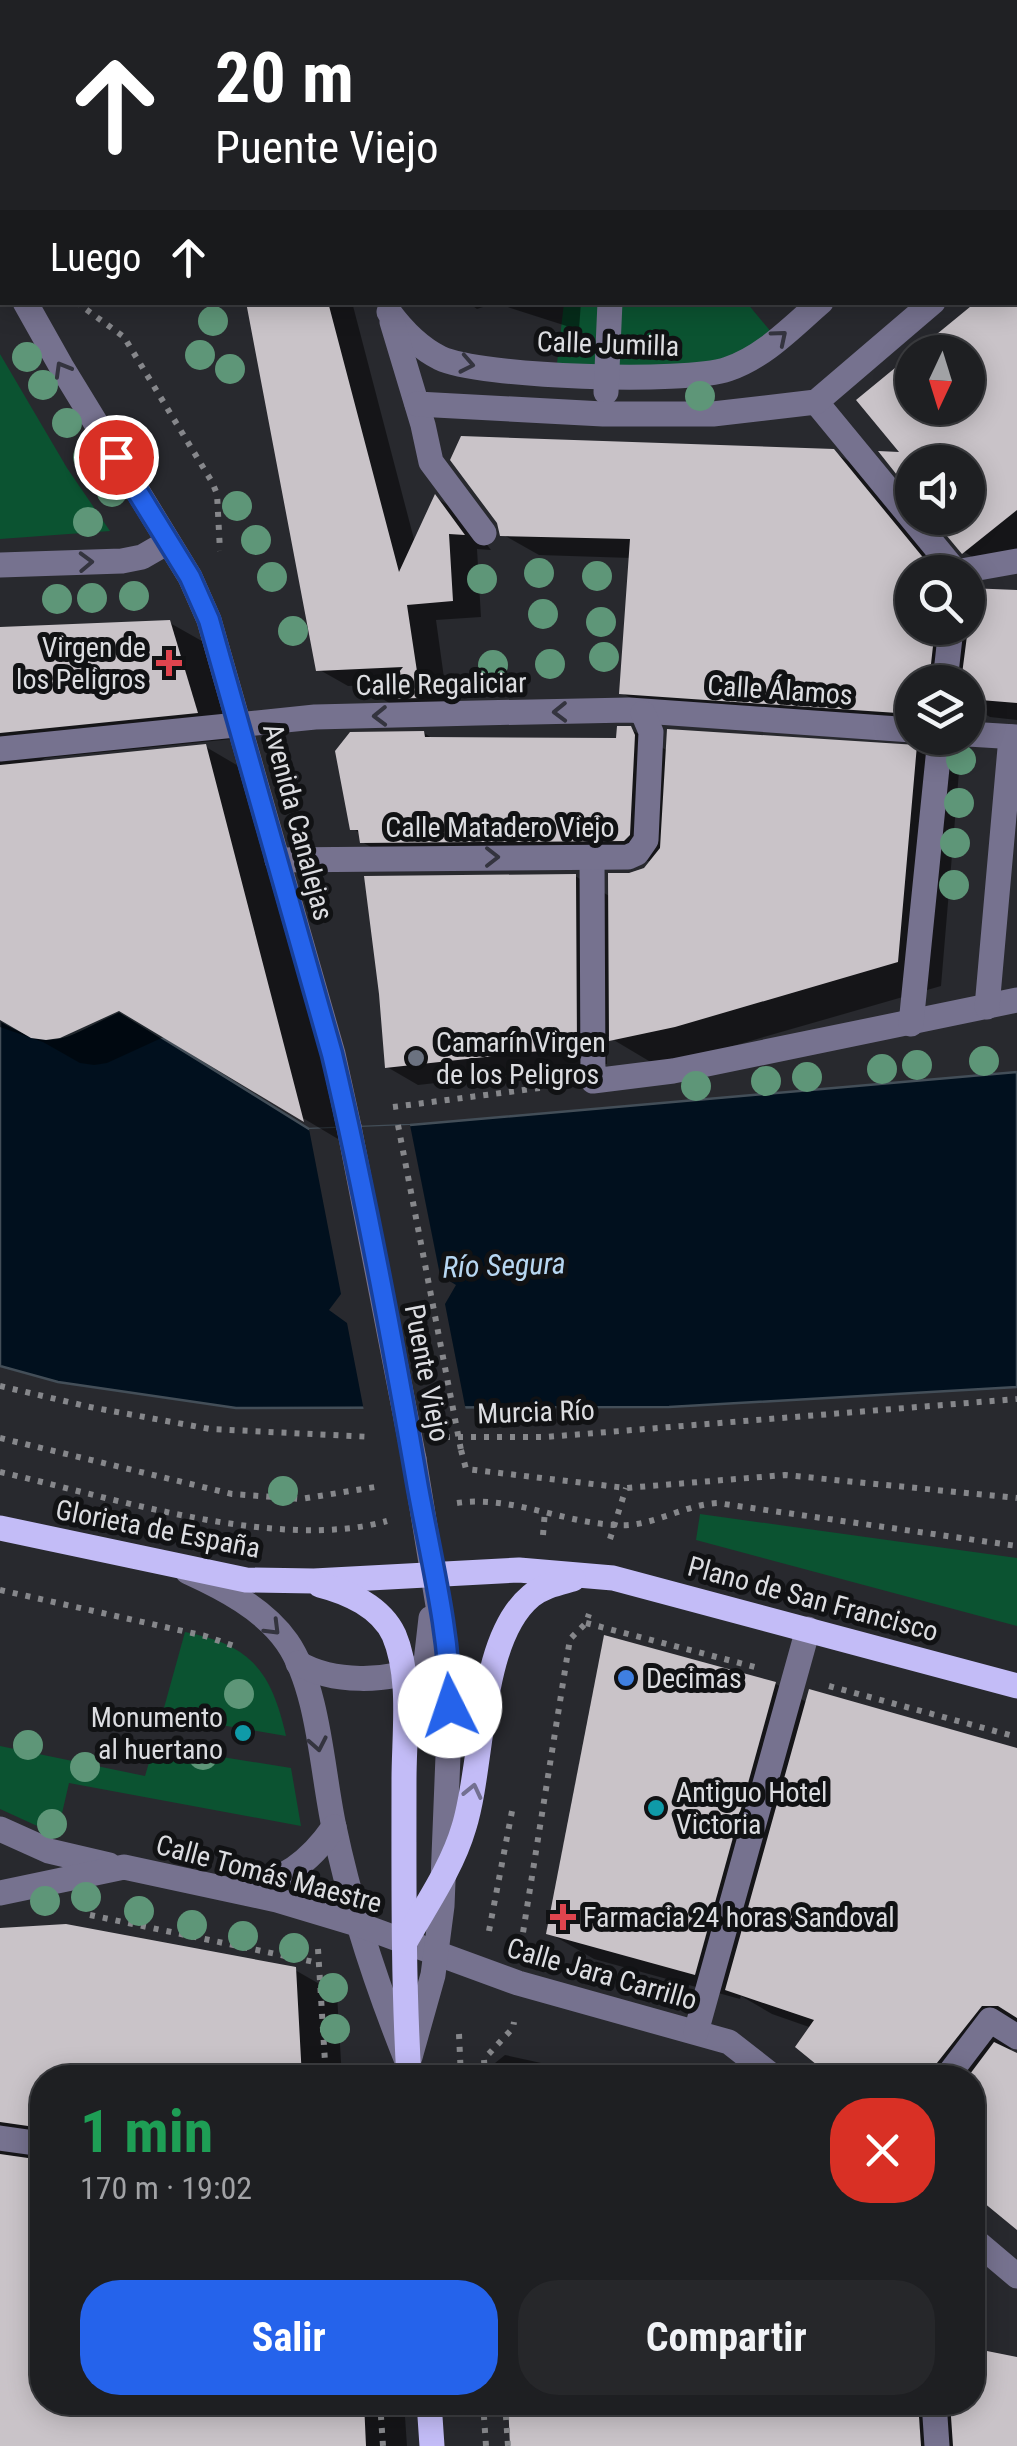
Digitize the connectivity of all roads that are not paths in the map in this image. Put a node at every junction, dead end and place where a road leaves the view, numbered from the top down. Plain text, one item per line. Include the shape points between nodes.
1 (27, 305) edge
2 (610, 305) edge
3 (817, 305) edge
4 (929, 305) edge
5 (388, 307) edge
6 (608, 375) junction
7 (816, 402) junction
8 (417, 404) junction
9 (603, 414) junction
10 (484, 533) dead end
11 (168, 542) junction
12 (942, 555) edge
13 (1017, 562) edge
14 (0, 565) edge
15 (985, 567) edge
16 (643, 713) junction
17 (240, 725) junction
18 (895, 729) edge
19 (985, 735) edge
20 (1014, 737) edge
21 (0, 749) edge
22 (938, 755) edge
23 (592, 857) junction
24 (277, 860) junction
25 (1017, 1000) edge
26 (987, 1006) junction
27 (911, 1024) junction
28 (350, 1127) joint
29 (0, 1528) edge
30 (178, 1568) junction
31 (432, 1572) junction
32 (593, 1574) junction
33 (306, 1582) junction
34 (808, 1629) junction
35 (443, 1634) junction
36 (298, 1662) junction
37 (414, 1669) junction
38 (1017, 1686) edge
39 (334, 1827) junction
40 (0, 1828) edge
41 (124, 1867) junction
42 (444, 1875) junction
43 (230, 1890) junction
44 (0, 1894) edge
45 (357, 1924) junction
46 (404, 1942) junction
47 (436, 1953) junction
48 (696, 2032) junction
49 (1017, 2037) edge
50 (406, 2065) edge
51 (408, 2065) edge
52 (410, 2065) edge
53 (759, 2065) edge
54 (956, 2065) edge
55 (0, 2138) edge
56 (30, 2142) edge
57 (985, 2252) edge
58 (1017, 2276) edge
59 (430, 2415) edge
60 (935, 2415) edge
61 (432, 2446) edge
62 (937, 2446) edge

11 -> 1 street, Avenida Canalejas
2 - 6 street
6 -> 3 street, Calle Jumilla via 658,379 725,371 752,360
4 - 7 street
5 -> 6 street, Calle Jumilla via 407,335 442,360
5 - 8 street
6 - 9 street
7 - 9 street via 713,414
7 - 12 street
8 - 9 street
8 - 10 street via 430,462
14 -> 11 street via 122,561
11 - 17 street, Avenida Canalejas via 209,620
13 - 15 street
16 -> 17 street, Calle Regaliciar via 315,717
16 - 18 street, Calle Álamos
16 - 23 street, Calle Matadero Viejo via 651,732 646,840 628,857
17 - 21 street, Calle Regaliciar
17 - 24 street, Avenida Canalejas
19 - 20 street
20 - 26 street
22 - 27 street
24 -> 23 street, Calle Matadero Viejo
23 - 27 street via 593,1081
24 - 28 street, Avenida Canalejas
25 - 26 street
26 - 27 street
28 - 31 street, Puente Viejo, bridge
29 - 30 main road, Glorieta de España
30 - 33 main road, Glorieta de España
30 -> 36 street via 250,1607
31 - 32 main road, Plano de San Francisco
31 - 33 main road, Plano de San Francisco
31 - 35 street
31 - 37 street
32 - 34 main road, Plano de San Francisco
42 -> 32 main road via 464,1827 508,1626 533,1595
33 - 37 main road via 346,1593 380,1616
34 - 38 main road, Plano de San Francisco
34 - 48 street
35 - 37 street via 437,1650
35 - 42 street via 450,1689
36 - 37 street via 330,1676
36 -> 39 street
37 - 46 main road via 404,1750
39 - 43 street via 308,1861 288,1874
39 - 45 street
40 - 41 street via 49,1851
41 - 43 street, Calle Tomás Maestre
41 - 44 street, Calle Tomás Maestre
42 - 46 main road
42 - 47 street
43 - 45 street, Calle Tomás Maestre
45 - 46 street, Calle Tomás Maestre
45 - 50 street
46 - 47 street, Calle Jara Carrillo
46 - 51 main road
47 - 48 street, Calle Jara Carrillo
47 - 52 street
48 - 53 street, Calle Jara Carrillo via 730,2042
49 - 54 street via 990,2020
55 - 56 street
57 - 58 street
59 - 61 main road
60 - 62 street

